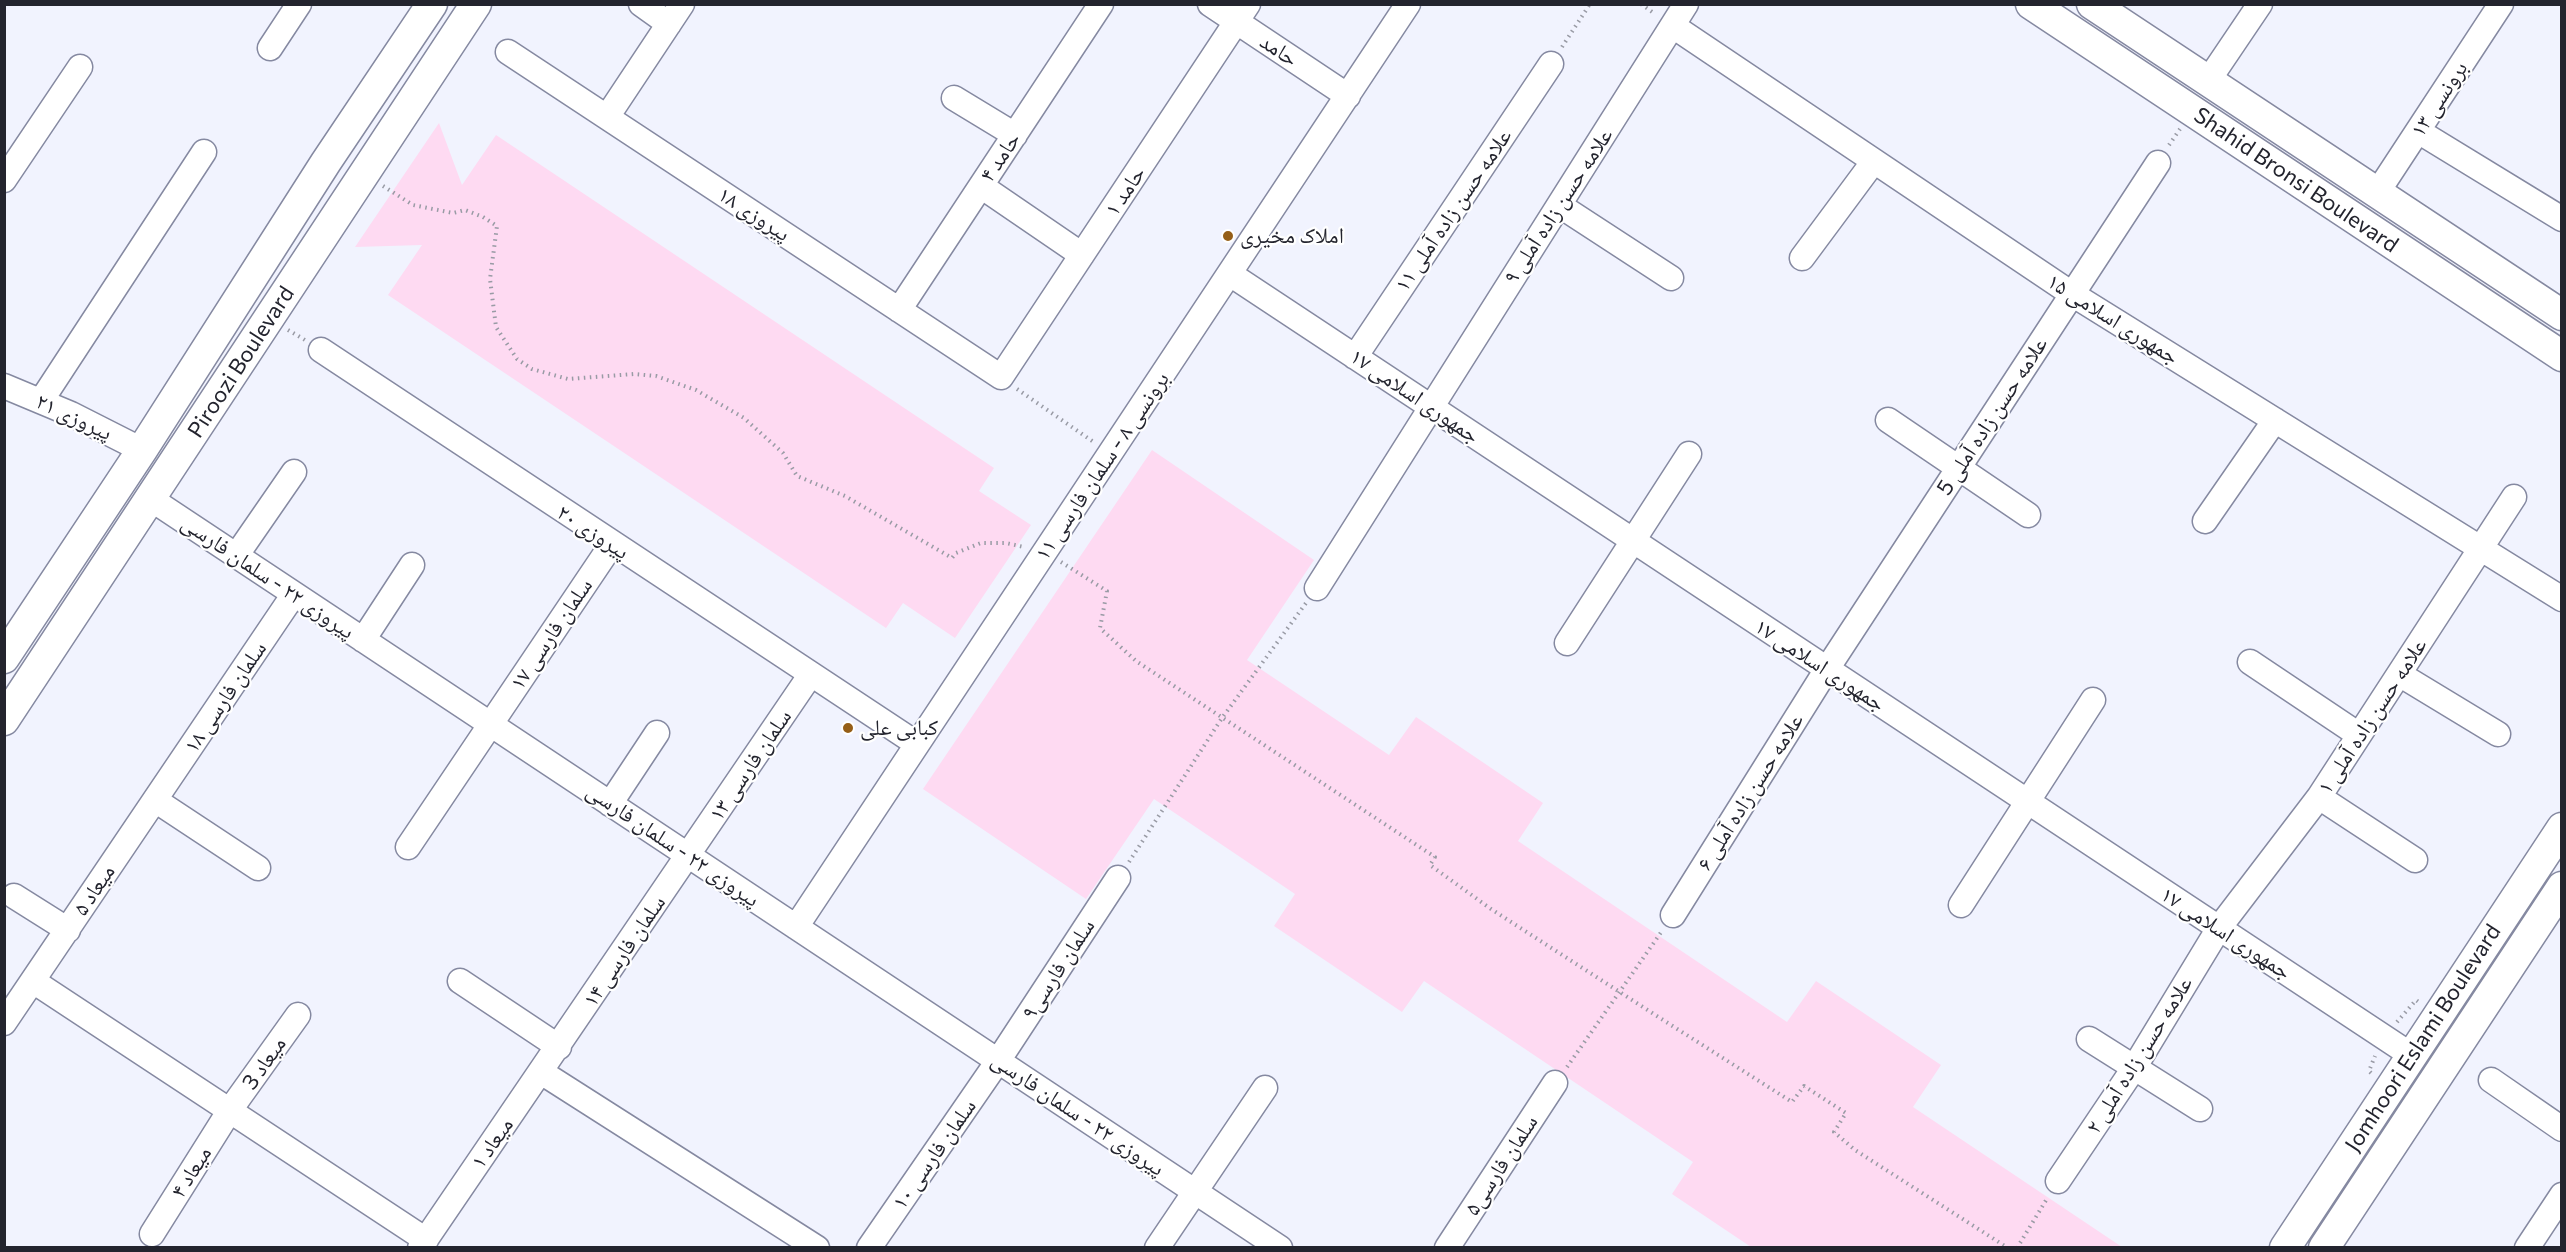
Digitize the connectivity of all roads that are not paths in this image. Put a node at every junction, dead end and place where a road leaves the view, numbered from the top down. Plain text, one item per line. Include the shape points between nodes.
1 (299, 4) edge
2 (432, 4) edge
3 (476, 4) edge
4 (641, 4) edge
5 (1101, 4) edge
6 (1210, 4) edge
7 (1408, 4) edge
8 (1686, 4) edge
9 (2031, 4) edge
10 (2092, 4) edge
11 (2260, 4) edge
12 (2501, 4) edge
13 (1242, 13) edge
14 (675, 14) edge
15 (1673, 26) junction
16 (270, 48) dead end
17 (508, 52) dead end
18 (1551, 64) road end
19 (80, 67) dead end
20 (2208, 81) junction
21 (1348, 96) junction
22 (954, 98) dead end
23 (607, 117) junction
24 (2418, 131) junction
25 (1015, 135) junction
26 (204, 152) dead end
27 (1874, 161) junction
28 (2158, 163) road end
29 (4, 180) edge
30 (981, 186) junction
31 (2377, 193) junction
32 (1559, 205) junction
33 (2562, 219) edge
34 (1082, 255) junction
35 (1802, 258) dead end
36 (1230, 274) junction
37 (1671, 278) dead end
38 (2072, 294) junction
39 (899, 310) junction
40 (2562, 315) edge
41 (321, 350) road end
42 (2562, 356) edge
43 (1355, 357) junction
44 (1001, 377) joint
45 (4, 386) edge
46 (41, 401) junction
47 (1430, 406) junction
48 (1888, 420) dead end
49 (2275, 420) junction
50 (142, 450) junction
51 (1689, 454) dead end
52 (1959, 467) junction
53 (294, 472) dead end
54 (2514, 496) dead end
55 (151, 499) junction
56 (2028, 515) dead end
57 (2205, 521) dead end
58 (1632, 540) junction
59 (612, 544) junction
60 (2481, 549) junction
61 (236, 556) junction
62 (412, 565) dead end
63 (1317, 588) road end
64 (294, 594) junction
65 (2562, 599) edge
66 (363, 640) junction
67 (1567, 643) dead end
68 (4, 658) edge
69 (2250, 662) dead end
70 (1827, 669) junction
71 (811, 674) junction
72 (2399, 674) junction
73 (2093, 700) dead end
74 (4, 720) edge
75 (490, 724) junction
76 (657, 733) dead end
77 (2498, 734) dead end
78 (2359, 735) junction
79 (917, 744) junction
80 (2319, 797) junction
81 (155, 800) junction
82 (2028, 802) junction
83 (610, 804) junction
84 (2557, 845) edge
85 (408, 847) dead end
86 (689, 856) junction
87 (2415, 860) dead end
88 (258, 868) dead end
89 (1118, 878) road end
90 (2562, 887) edge
91 (14, 896) dead end
92 (1961, 905) dead end
93 (1673, 915) road end
94 (796, 927) junction
95 (2219, 928) junction
96 (68, 930) junction
97 (33, 981) junction
98 (460, 981) dead end
99 (298, 1015) dead end
100 (4, 1023) edge
101 (2090, 1039) dead end
102 (559, 1047) junction
103 (2411, 1055) junction
104 (998, 1061) junction
105 (2134, 1068) junction
106 (541, 1072) junction
107 (2491, 1080) dead end
108 (1555, 1083) road end
109 (1265, 1088) dead end
110 (2200, 1109) dead end
111 (231, 1110) junction
112 (2562, 1129) edge
113 (2058, 1181) road end
114 (1195, 1191) junction
115 (2562, 1195) edge
116 (152, 1234) dead end
117 (423, 1244) edge
118 (817, 1248) edge
119 (869, 1248) edge
120 (1157, 1248) edge
121 (1280, 1248) edge
122 (1447, 1248) edge
123 (2285, 1248) edge
124 (2324, 1248) edge
125 (2527, 1248) edge

1 - 16 street
2 - 50 street, Piroozi Boulevard
3 - 55 street, Piroozi Boulevard
4 - 14 street
5 - 25 street, حامد ۴
6 - 13 street, حامد
7 - 21 street, برونسی ۸ - سلمان فارسی ۱۱
8 - 15 street, علامه حسن زاده آملی ۹
9 - 42 street, Shahid Bronsi Boulevard
10 - 20 street, Shahid Bronsi Boulevard
11 - 20 street
12 - 24 street, برونسی ۱۳
13 - 21 street, حامد
13 - 34 street, حامد ۱
14 - 23 street
15 - 27 street, جمهوری اسلامی ۱۵
15 - 32 street, علامه حسن زاده آملی ۹
17 - 23 street, پیروزی ۱۸
18 - 43 street, علامه حسن زاده آملی ۱۱
19 - 29 street
20 - 31 street, Shahid Bronsi Boulevard
21 - 36 street, برونسی ۸ - سلمان فارسی ۱۱
22 - 25 street
23 - 39 street, پیروزی ۱۸
24 - 31 street, برونسی ۱۳
24 - 33 street
25 - 30 street, حامد ۴
26 - 46 street
27 - 35 street
27 - 38 street, جمهوری اسلامی ۱۵
28 - 38 street, علامه حسن زاده آملی 5
30 - 34 street
30 - 39 street, حامد ۴
31 - 40 street, Shahid Bronsi Boulevard
32 - 37 street
32 - 47 street, علامه حسن زاده آملی ۹
34 - 44 street, حامد ۱
36 - 43 street, جمهوری اسلامی ۱۷
36 - 79 street, برونسی ۸ - سلمان فارسی ۱۱
38 - 49 street, جمهوری اسلامی ۱۵
38 - 52 street, علامه حسن زاده آملی 5
39 - 44 street, پیروزی ۱۸
41 - 59 street, پیروزی ۲۰
43 - 47 street, جمهوری اسلامی ۱۷
45 - 46 street, پیروزی ۲۱
46 - 50 street, پیروزی ۲۱
47 - 58 street, جمهوری اسلامی ۱۷
47 - 63 street, علامه حسن زاده آملی ۹
48 - 52 street
49 - 57 street
49 - 60 street, جمهوری اسلامی ۱۵
50 - 68 street, Piroozi Boulevard
51 - 58 street
52 - 56 street
52 - 70 street, علامه حسن زاده آملی 5
53 - 61 street
54 - 60 street, علامه حسن زاده آملی ۱
55 - 61 street, پیروزی ۲۲ - سلمان فارسی
55 - 74 street, Piroozi Boulevard
58 - 67 street
58 - 70 street, جمهوری اسلامی ۱۷
59 - 71 street, پیروزی ۲۰
59 - 75 street, سلمان فارسی ۱۷
60 - 65 street, جمهوری اسلامی ۱۵
60 - 72 street, علامه حسن زاده آملی ۱
61 - 64 street, پیروزی ۲۲ - سلمان فارسی
62 - 66 street
64 - 66 street, پیروزی ۲۲ - سلمان فارسی
64 - 81 street, سلمان فارسی ۱۸
66 - 75 street, پیروزی ۲۲ - سلمان فارسی
69 - 78 street
70 - 82 street, جمهوری اسلامی ۱۷
70 - 93 street, علامه حسن زاده آملی ۶
71 - 79 street, پیروزی ۲۰
71 - 86 street, سلمان فارسی ۱۳
72 - 77 street
72 - 78 street, علامه حسن زاده آملی ۱
73 - 82 street
75 - 83 street, پیروزی ۲۲ - سلمان فارسی
75 - 85 street, سلمان فارسی ۱۷
76 - 83 street
78 - 80 street, علامه حسن زاده آملی ۱
79 - 94 street, برونسی ۸ - سلمان فارسی ۱۱
80 - 87 street
80 - 95 street, علامه حسن زاده آملی ۱
81 - 88 street
81 - 96 street, میعاد ۵
82 - 92 street
82 - 95 street, جمهوری اسلامی ۱۷
83 - 86 street, پیروزی ۲۲ - سلمان فارسی
84 - 103 street, Jomhoori Eslami Boulevard
86 - 94 street, پیروزی ۲۲ - سلمان فارسی
86 - 102 street, سلمان فارسی ۱۴
89 - 104 street, سلمان فارسی۹
90 - 124 street, Jomhoori Eslami Boulevard
91 - 96 street
94 - 104 street, پیروزی ۲۲ - سلمان فارسی
95 - 103 street, جمهوری اسلامی ۱۷
95 - 105 street, علامه حسن زاده آملی ۲
96 - 97 street, میعاد ۵
97 - 100 street, میعاد ۵
97 - 111 street
98 - 102 street
99 - 111 street, میعاد 3
101 - 105 street
102 - 106 street, میعاد ۱
103 - 123 street, Jomhoori Eslami Boulevard
104 - 114 street, پیروزی ۲۲ - سلمان فارسی
104 - 119 street, سلمان فارسی ۱۰
105 - 110 street
105 - 113 street, علامه حسن زاده آملی ۲
106 - 117 street, میعاد ۱
106 - 118 street
107 - 112 street
108 - 122 street, سلمان فارسی۵
109 - 114 street
111 - 116 street, میعاد ۴
111 - 117 street
114 - 120 street
114 - 121 street, پیروزی ۲۲ - سلمان فارسی
115 - 125 street

